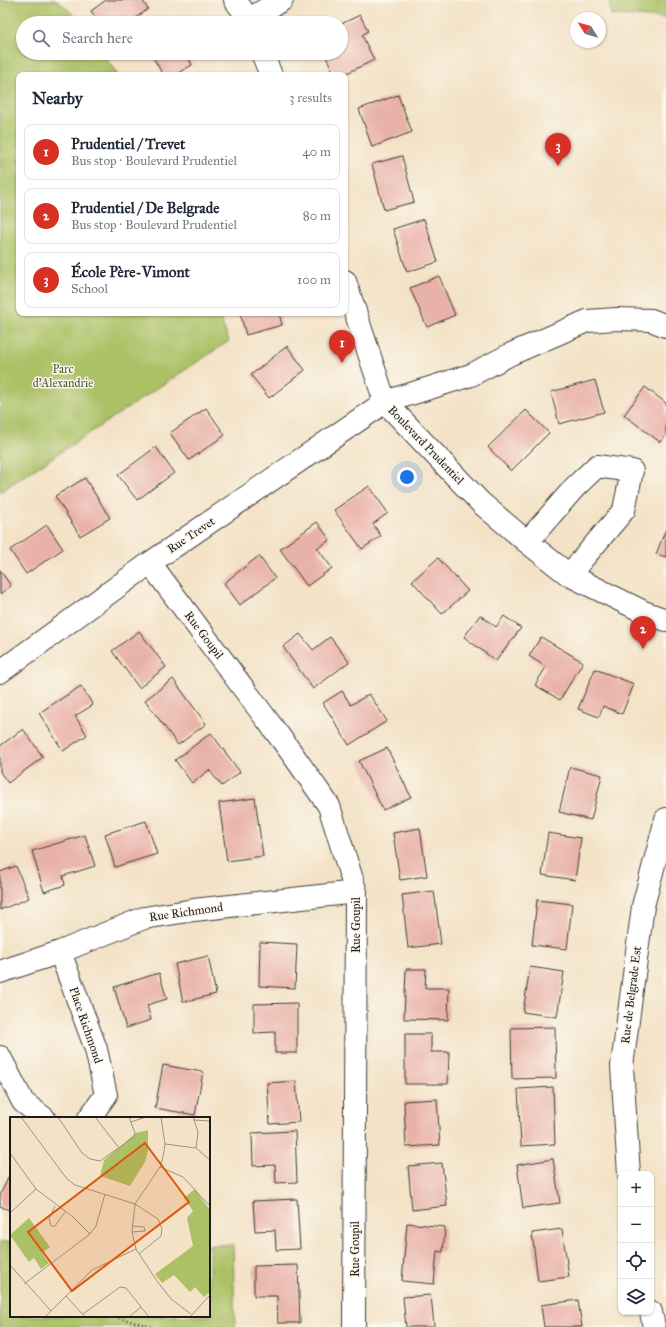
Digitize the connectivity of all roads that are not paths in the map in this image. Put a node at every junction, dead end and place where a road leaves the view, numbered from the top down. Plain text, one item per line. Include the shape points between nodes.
1 (235, 0) edge
2 (282, 0) edge
3 (246, 16) edge
4 (258, 16) edge
5 (265, 60) edge
6 (270, 72) edge
7 (348, 289) edge
8 (666, 326) edge
9 (385, 402) junction
10 (527, 542) junction
11 (150, 563) junction
12 (569, 574) junction
13 (666, 620) edge
14 (0, 672) edge
15 (666, 819) edge
16 (356, 892) junction
17 (60, 952) junction
18 (0, 972) edge
19 (0, 1057) edge
20 (43, 1117) edge
21 (90, 1117) edge
22 (630, 1171) edge
23 (652, 1315) edge
24 (354, 1327) edge
25 (654, 1327) edge

1 - 3 street
2 - 4 street
5 - 6 street
7 - 9 street, Boulevard Prudentiel
8 - 9 street, Rue Trevet via 651,320 587,321 471,375
9 - 10 street, Boulevard Prudentiel via 481,502
9 - 11 street, Rue Trevet
10 - 12 street, Boulevard Prudentiel
10 - 12 street via 597,466 632,471 624,510
11 - 14 street, Rue Trevet
11 - 16 street, Rue Goupil via 329,806
12 - 13 street, Boulevard Prudentiel via 644,612
15 - 22 street, Rue de Belgrade Est via 643,906 622,1066
16 - 17 street, Rue Richmond via 144,918
16 - 24 street, Rue Goupil
17 - 18 street, Rue Richmond
17 - 21 street, Place Richmond via 96,1049 106,1095
19 - 20 street via 23,1102
23 - 25 street

